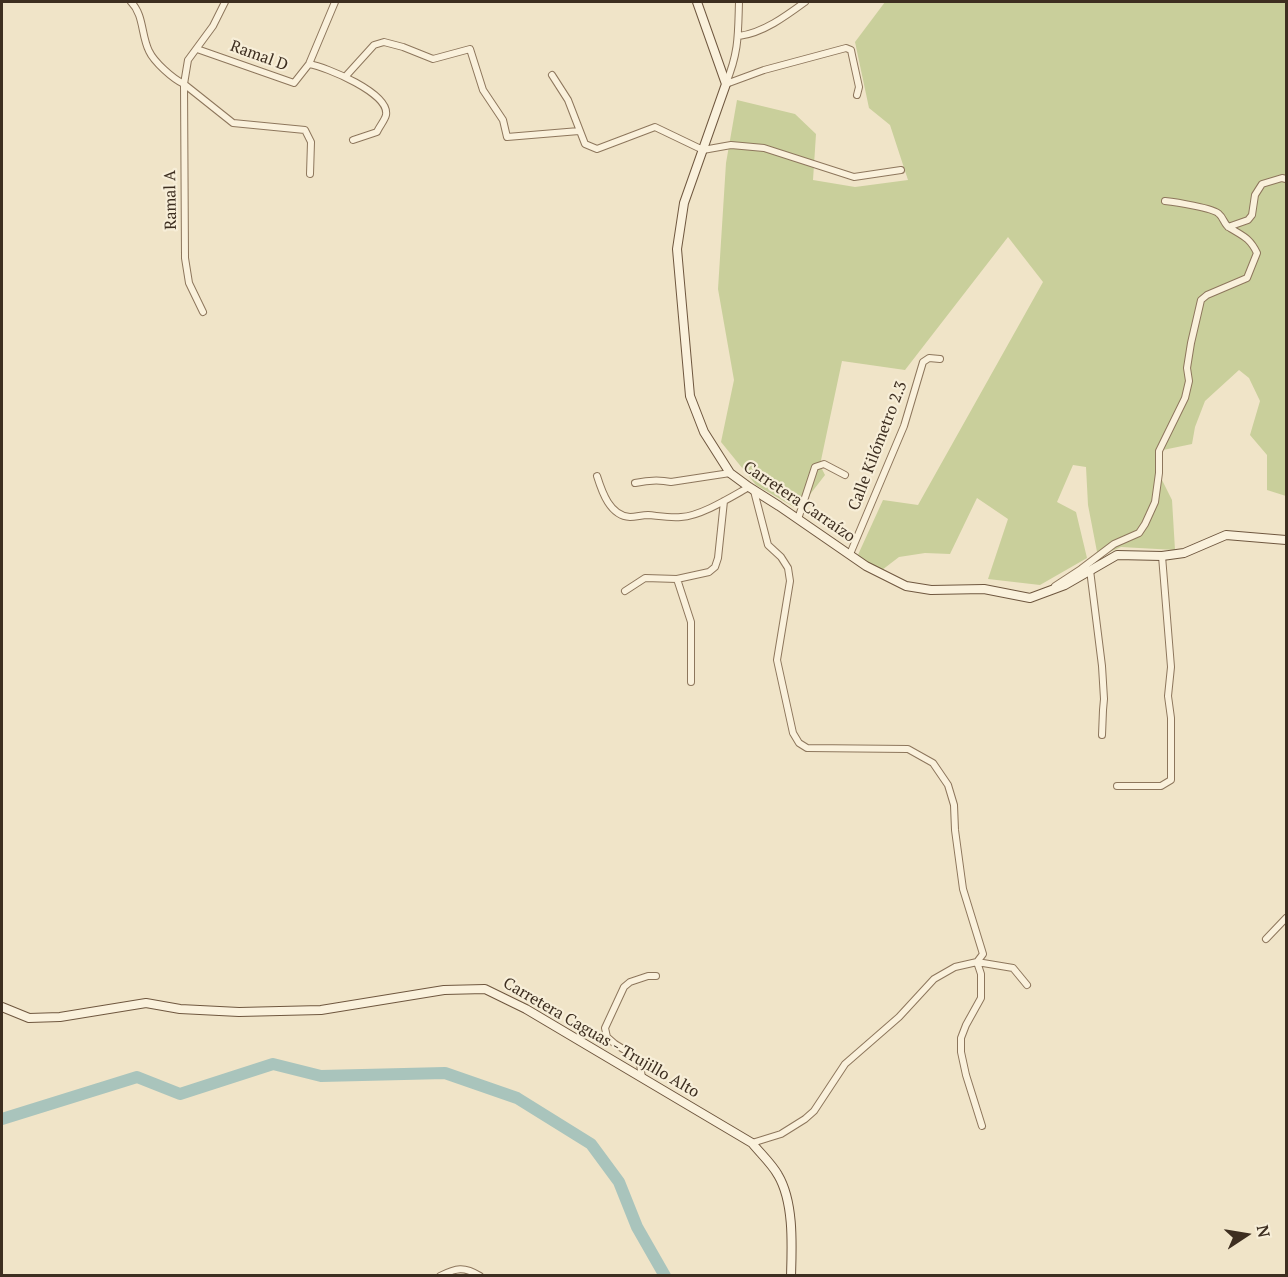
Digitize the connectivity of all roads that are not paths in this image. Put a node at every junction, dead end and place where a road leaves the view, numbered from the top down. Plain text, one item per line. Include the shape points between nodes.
1 (130, 2) edge
2 (225, 2) edge
3 (335, 2) edge
4 (697, 2) edge
5 (739, 2) edge
6 (805, 2) edge
7 (739, 36) junction
8 (197, 49) junction
9 (309, 63) junction
10 (552, 75) dead end
11 (345, 77) junction
12 (184, 84) junction
13 (726, 84) junction
14 (857, 95) dead end
15 (579, 131) junction
16 (353, 140) dead end
17 (704, 150) junction
18 (901, 170) dead end
19 (309, 174) dead end
20 (1287, 179) edge
21 (1165, 201) dead end
22 (1228, 227) junction
23 (203, 312) dead end
24 (940, 359) dead end
25 (730, 473) junction
26 (845, 475) dead end
27 (598, 480) dead end
28 (635, 483) dead end
29 (751, 489) junction
30 (724, 501) junction
31 (798, 519) junction
32 (1287, 540) edge
33 (850, 554) junction
34 (1162, 555) junction
35 (1090, 570) junction
36 (676, 579) junction
37 (625, 591) dead end
38 (1047, 591) junction
39 (691, 682) dead end
40 (1102, 735) dead end
41 (1117, 786) dead end
42 (1287, 918) edge
43 (1266, 939) dead end
44 (977, 962) junction
45 (656, 976) dead end
46 (1027, 985) dead end
47 (2, 1007) edge
48 (642, 1078) junction
49 (982, 1126) dead end
50 (752, 1143) junction
51 (440, 1275) edge
52 (480, 1275) edge
53 (791, 1275) edge

1 - 12 street via 140,17 149,51
2 - 8 street, Ramal A
3 - 9 street, Ramal D
4 - 13 street
5 - 7 street
6 - 7 street via 763,28
7 - 13 street
8 - 9 street, Ramal D via 294,83
8 - 12 street, Ramal A via 188,60
9 - 11 street
10 - 15 street via 568,100
11 - 15 street via 374,45 384,42 433,59 471,49 483,90 503,120 507,137
11 - 16 street via 385,105 386,115 377,132
12 - 19 street via 233,123 305,130 311,142
12 - 23 street, Ramal A via 185,258 189,283
13 - 14 street via 765,69 846,48 852,55
13 - 17 street, Carretera Carraízo
15 - 17 street via 585,144 597,148 655,127
17 - 18 street via 730,145 764,148 854,177
17 - 25 street, Carretera Carraízo via 684,203 677,249 690,396 704,432
20 - 22 street via 1262,184 1255,195 1252,215
21 - 22 street via 1219,213
22 - 38 street via 1245,236 1257,253 1247,278 1201,300 1185,398 1159,451 1155,502 1145,524 1139,533 1114,544
24 - 33 street, Calle Kilómetro 2.3 via 928,358 923,362 904,426
25 - 28 street
25 - 29 street, Carretera Carraízo
26 - 31 street via 824,464 815,467
27 - 30 street via 606,502 622,516 681,518
29 - 30 street
29 - 31 street, Carretera Carraízo
29 - 44 street via 768,545 788,568 790,581 777,660 793,734 807,748 908,749 933,763 948,785 954,805 963,889 983,954
30 - 36 street via 715,567 709,572
31 - 33 street, Carretera Carraízo
32 - 34 street, Carretera Carraízo via 1226,535 1184,553
33 - 38 street, Carretera Carraízo via 906,586 984,589 1030,598
34 - 35 street, Carretera Carraízo via 1117,555
34 - 41 street via 1171,667 1171,780 1161,786
35 - 38 street, Carretera Carraízo
35 - 40 street via 1102,666
36 - 37 street via 645,578
36 - 39 street via 691,622
42 - 43 street
44 - 46 street via 1013,968
44 - 49 street via 981,998 961,1038 961,1052
44 - 50 street via 956,967 934,979 899,1017 845,1064 805,1119 780,1134
45 - 48 street via 624,987 605,1028 607,1037 640,1064
47 - 48 street, Carretera Caguas - Trujillo Alto via 29,1018 146,1003 239,1012 321,1010 444,990 484,989
48 - 50 street, Carretera Caguas - Trujillo Alto
50 - 53 street, Carretera Caguas - Trujillo Alto via 778,1175 788,1200
51 - 52 street via 453,1269

